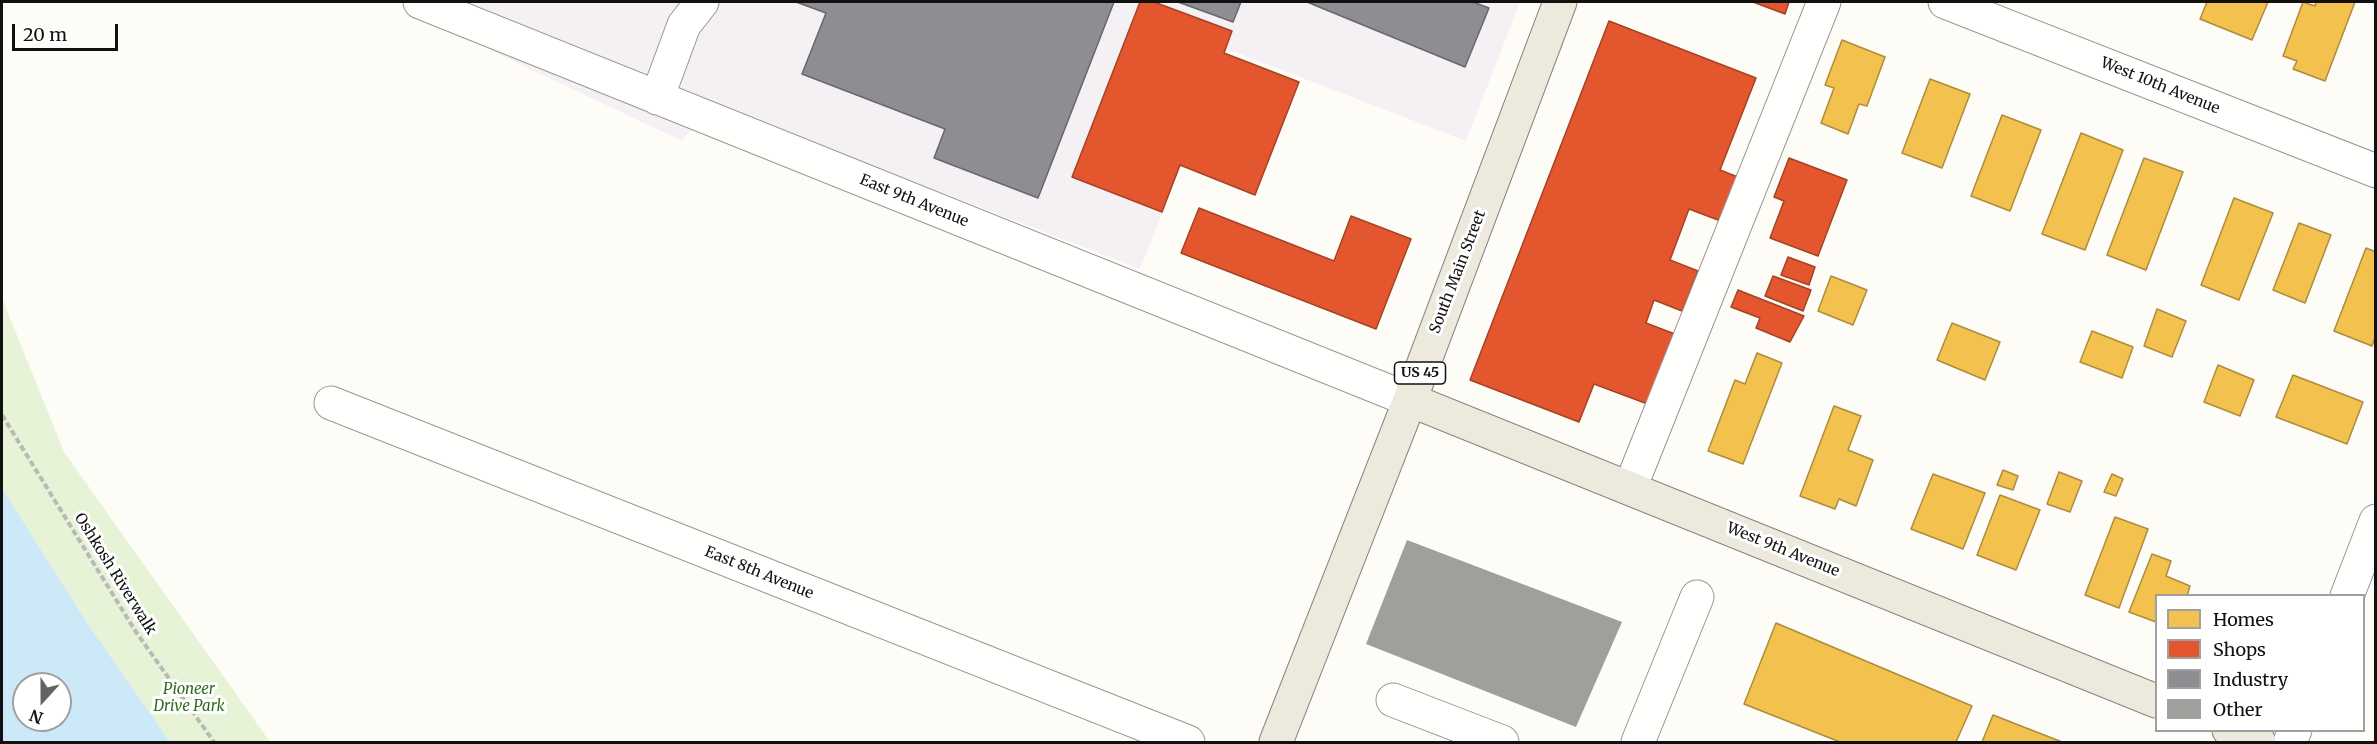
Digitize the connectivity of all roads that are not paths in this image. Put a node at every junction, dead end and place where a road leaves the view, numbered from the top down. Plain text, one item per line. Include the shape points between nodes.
1 (420, 2) edge
2 (702, 2) edge
3 (1560, 2) edge
4 (1824, 2) edge
5 (1945, 2) edge
6 (657, 98) junction
7 (2376, 171) edge
8 (1410, 400) junction
9 (331, 403) dead end
10 (1630, 488) junction
11 (2376, 521) edge
12 (2348, 594) edge
13 (1697, 597) dead end
14 (1393, 700) dead end
15 (2155, 700) edge
16 (2234, 732) edge
17 (1188, 742) edge
18 (1276, 742) edge
19 (1502, 742) edge
20 (1638, 742) edge
21 (2259, 742) edge

1 - 6 street, East 9th Avenue
2 - 6 street via 684,25
3 - 8 main road, South Main Street / US 45
4 - 10 street
5 - 7 street, West 10th Avenue
6 - 8 street, East 9th Avenue
8 - 10 main road, West 9th Avenue
8 - 18 main road, South Main Street / US 45
9 - 17 street, East 8th Avenue
10 - 15 main road, West 9th Avenue
11 - 12 street
13 - 20 street
14 - 19 street
16 - 21 main road

